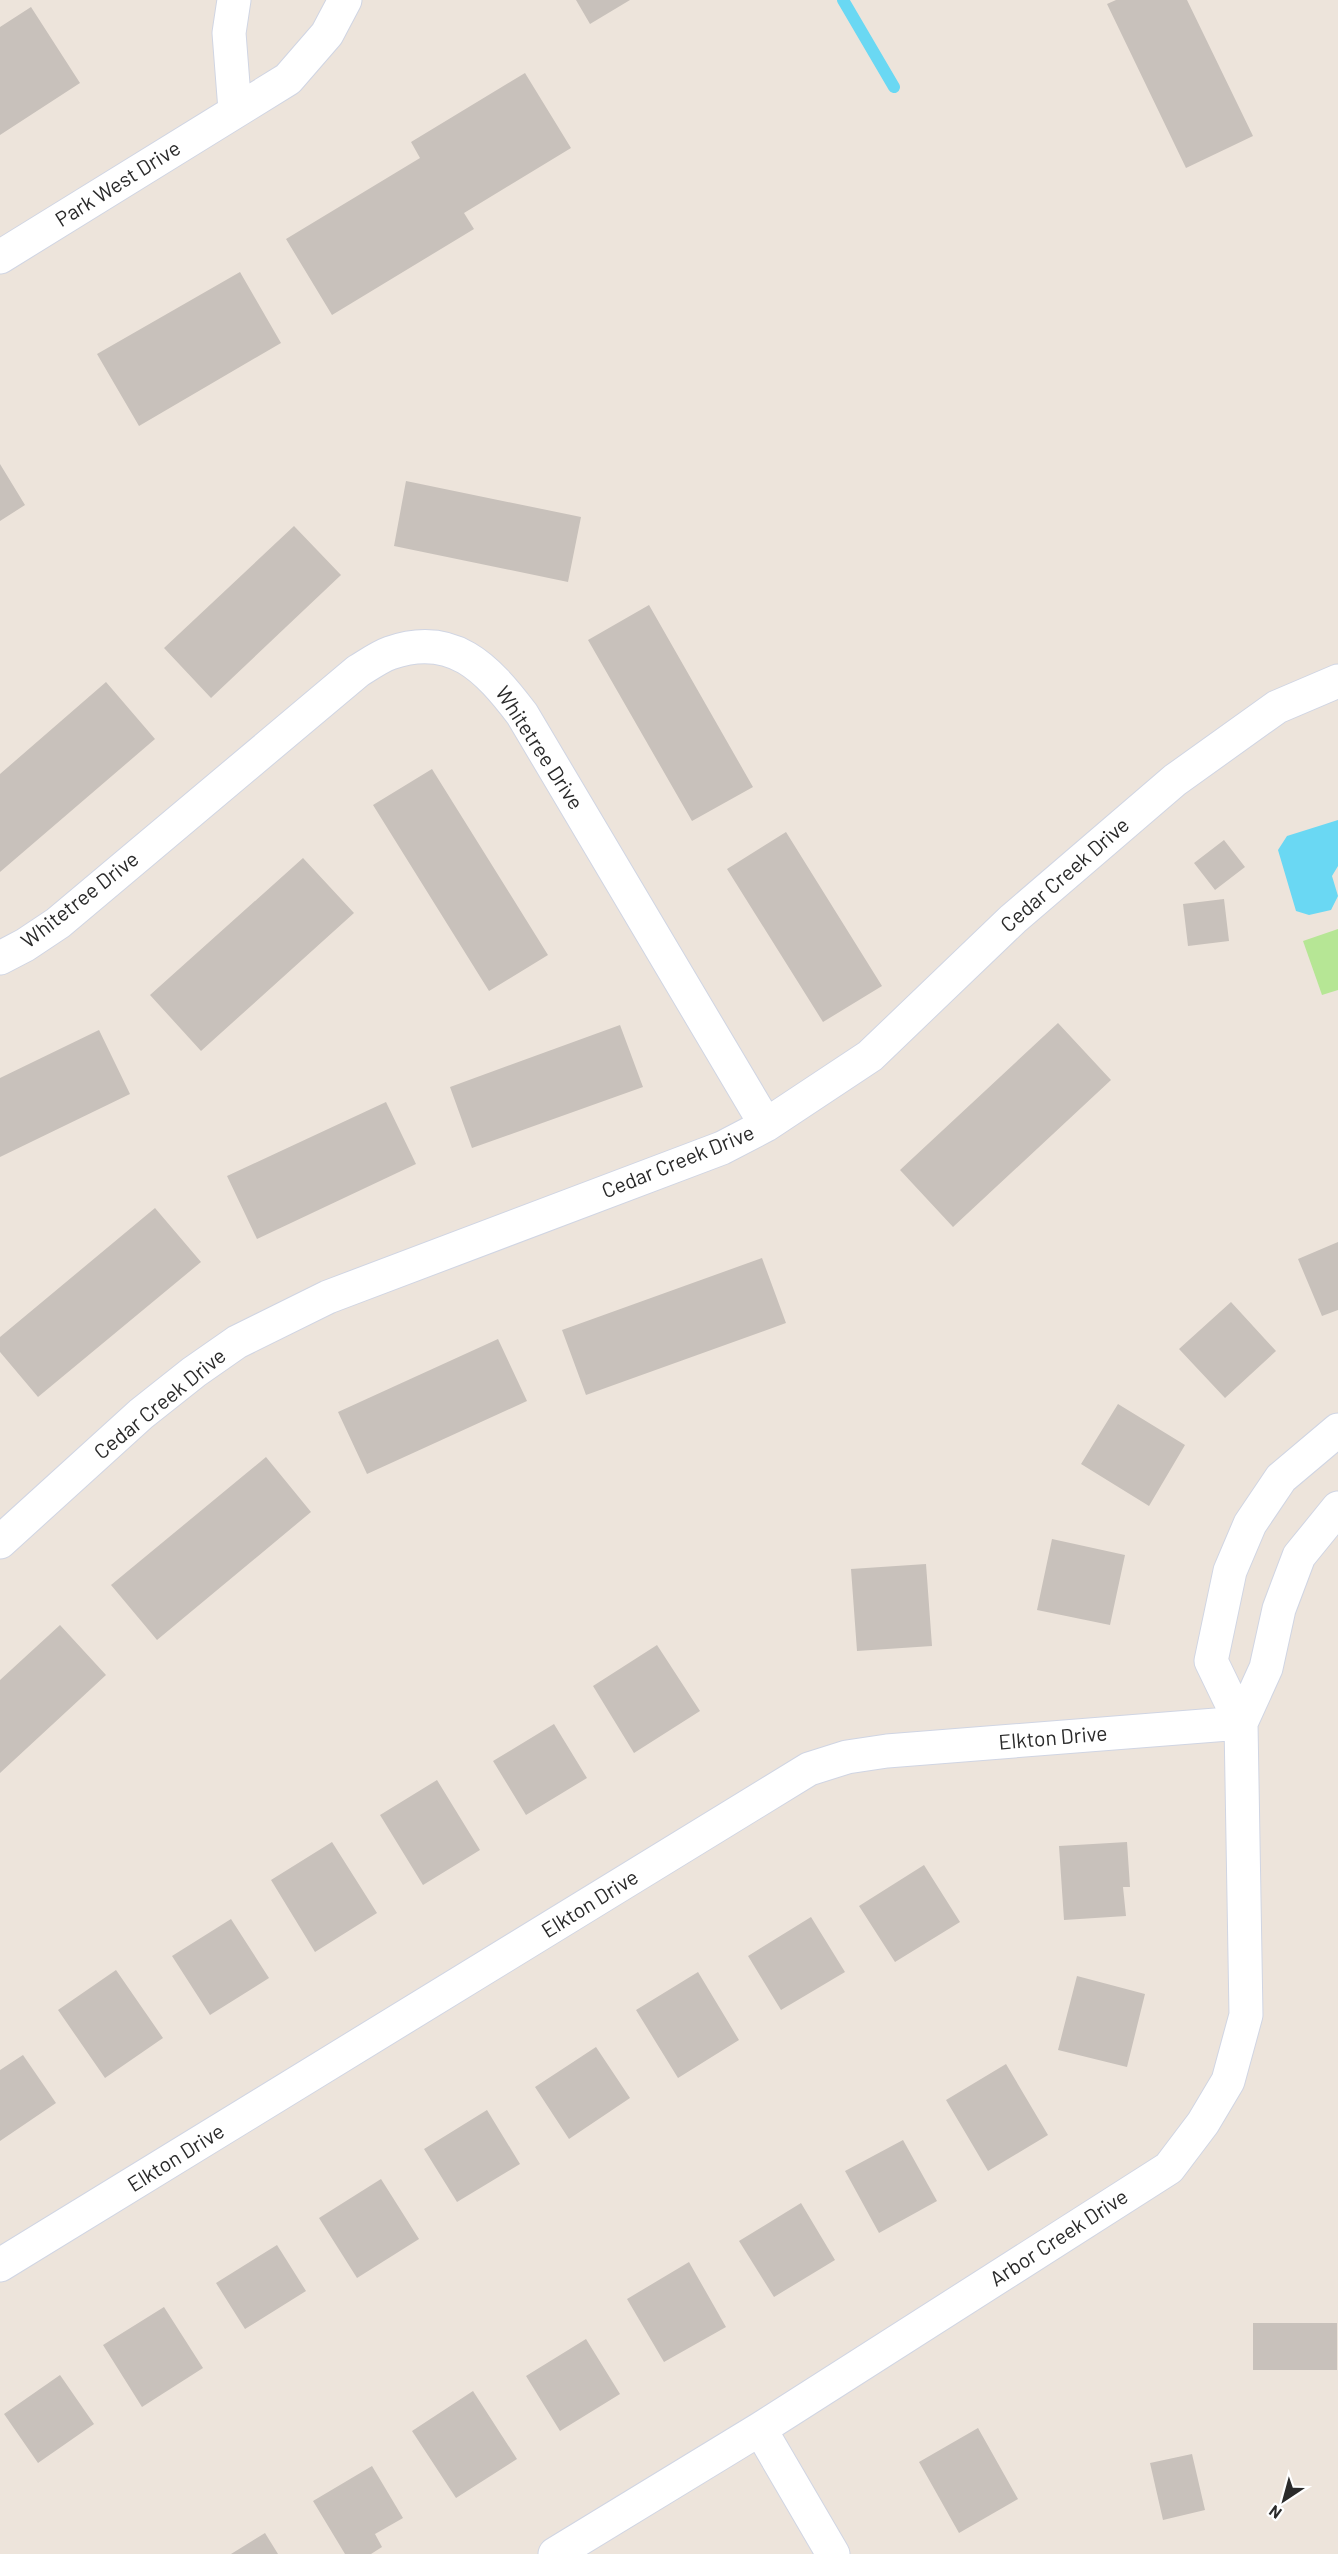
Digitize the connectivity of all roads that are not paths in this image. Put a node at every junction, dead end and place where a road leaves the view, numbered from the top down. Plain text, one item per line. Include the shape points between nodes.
1 (234, 0) edge
2 (345, 0) edge
3 (235, 110) junction
4 (0, 257) edge
5 (1338, 681) edge
6 (0, 958) edge
7 (766, 1125) junction
8 (1338, 1430) edge
9 (1338, 1508) edge
10 (0, 1542) edge
11 (1240, 1723) junction
12 (0, 2265) edge
13 (760, 2429) junction
14 (555, 2554) edge
15 (833, 2554) edge

1 - 3 street via 229,33
2 - 3 street, Park West Drive via 327,34 288,79
3 - 4 street, Park West Drive
5 - 7 street, Cedar Creek Drive via 1277,707 1175,780 1013,919 870,1056
6 - 7 street, Whitetree Drive via 58,923 358,671 390,653 420,647 446,648 473,661 497,681 522,714
7 - 10 street, Cedar Creek Drive via 722,1148 328,1297 237,1342 141,1413
8 - 11 street, Arbor Creek Drive via 1281,1478 1250,1524 1230,1571 1211,1661
9 - 11 street, Arbor Creek Drive via 1299,1556 1279,1609 1266,1668
11 - 12 street, Elkton Drive via 887,1751 847,1757 809,1769
11 - 13 street, Arbor Creek Drive via 1246,2015 1228,2081 1203,2123 1169,2168
13 - 14 street, Arbor Creek Drive
13 - 15 street

